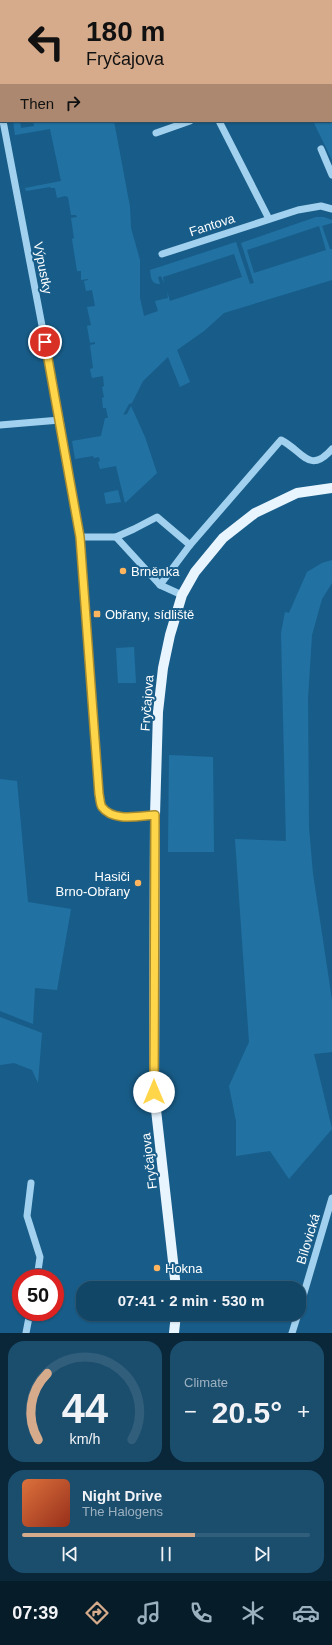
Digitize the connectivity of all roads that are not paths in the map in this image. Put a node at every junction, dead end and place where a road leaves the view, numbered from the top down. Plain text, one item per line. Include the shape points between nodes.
1 (3, 122) edge
2 (187, 122) edge
3 (220, 122) edge
4 (156, 133) dead end
5 (321, 149) dead end
6 (332, 175) edge
7 (332, 209) edge
8 (269, 219) junction
9 (162, 254) dead end
10 (60, 420) junction
11 (0, 425) edge
12 (332, 449) edge
13 (332, 488) edge
14 (80, 537) junction
15 (116, 537) junction
16 (190, 545) junction
17 (160, 585) junction
18 (182, 595) junction
19 (155, 815) junction
20 (31, 1183) dead end
21 (332, 1198) edge
22 (38, 1269) edge
23 (175, 1281) edge
24 (306, 1286) edge
25 (28, 1321) edge
26 (175, 1321) edge
27 (296, 1321) edge
28 (26, 1333) edge
29 (174, 1333) edge
30 (292, 1333) edge

1 - 10 street, Výpustky
2 - 4 street
3 - 8 street
5 - 6 street
7 - 8 street, Fantova via 321,206
8 - 9 street, Fantova
10 - 11 street
10 - 14 street, Výpustky
12 - 16 street via 324,458 314,462 307,460 282,440
13 - 18 main road, Fryčajova via 296,493 255,513 223,538 195,572
14 - 15 street
14 - 19 street via 101,806 117,816
15 - 16 street via 157,517
15 - 17 street
16 - 17 street
17 - 18 street
18 - 19 main road, Fryčajova via 163,668 158,712
19 - 23 main road, Fryčajova via 154,1092
20 - 22 street via 27,1216 40,1257
21 - 24 street, Bílovická
25 - 28 street
26 - 29 main road
27 - 30 street

